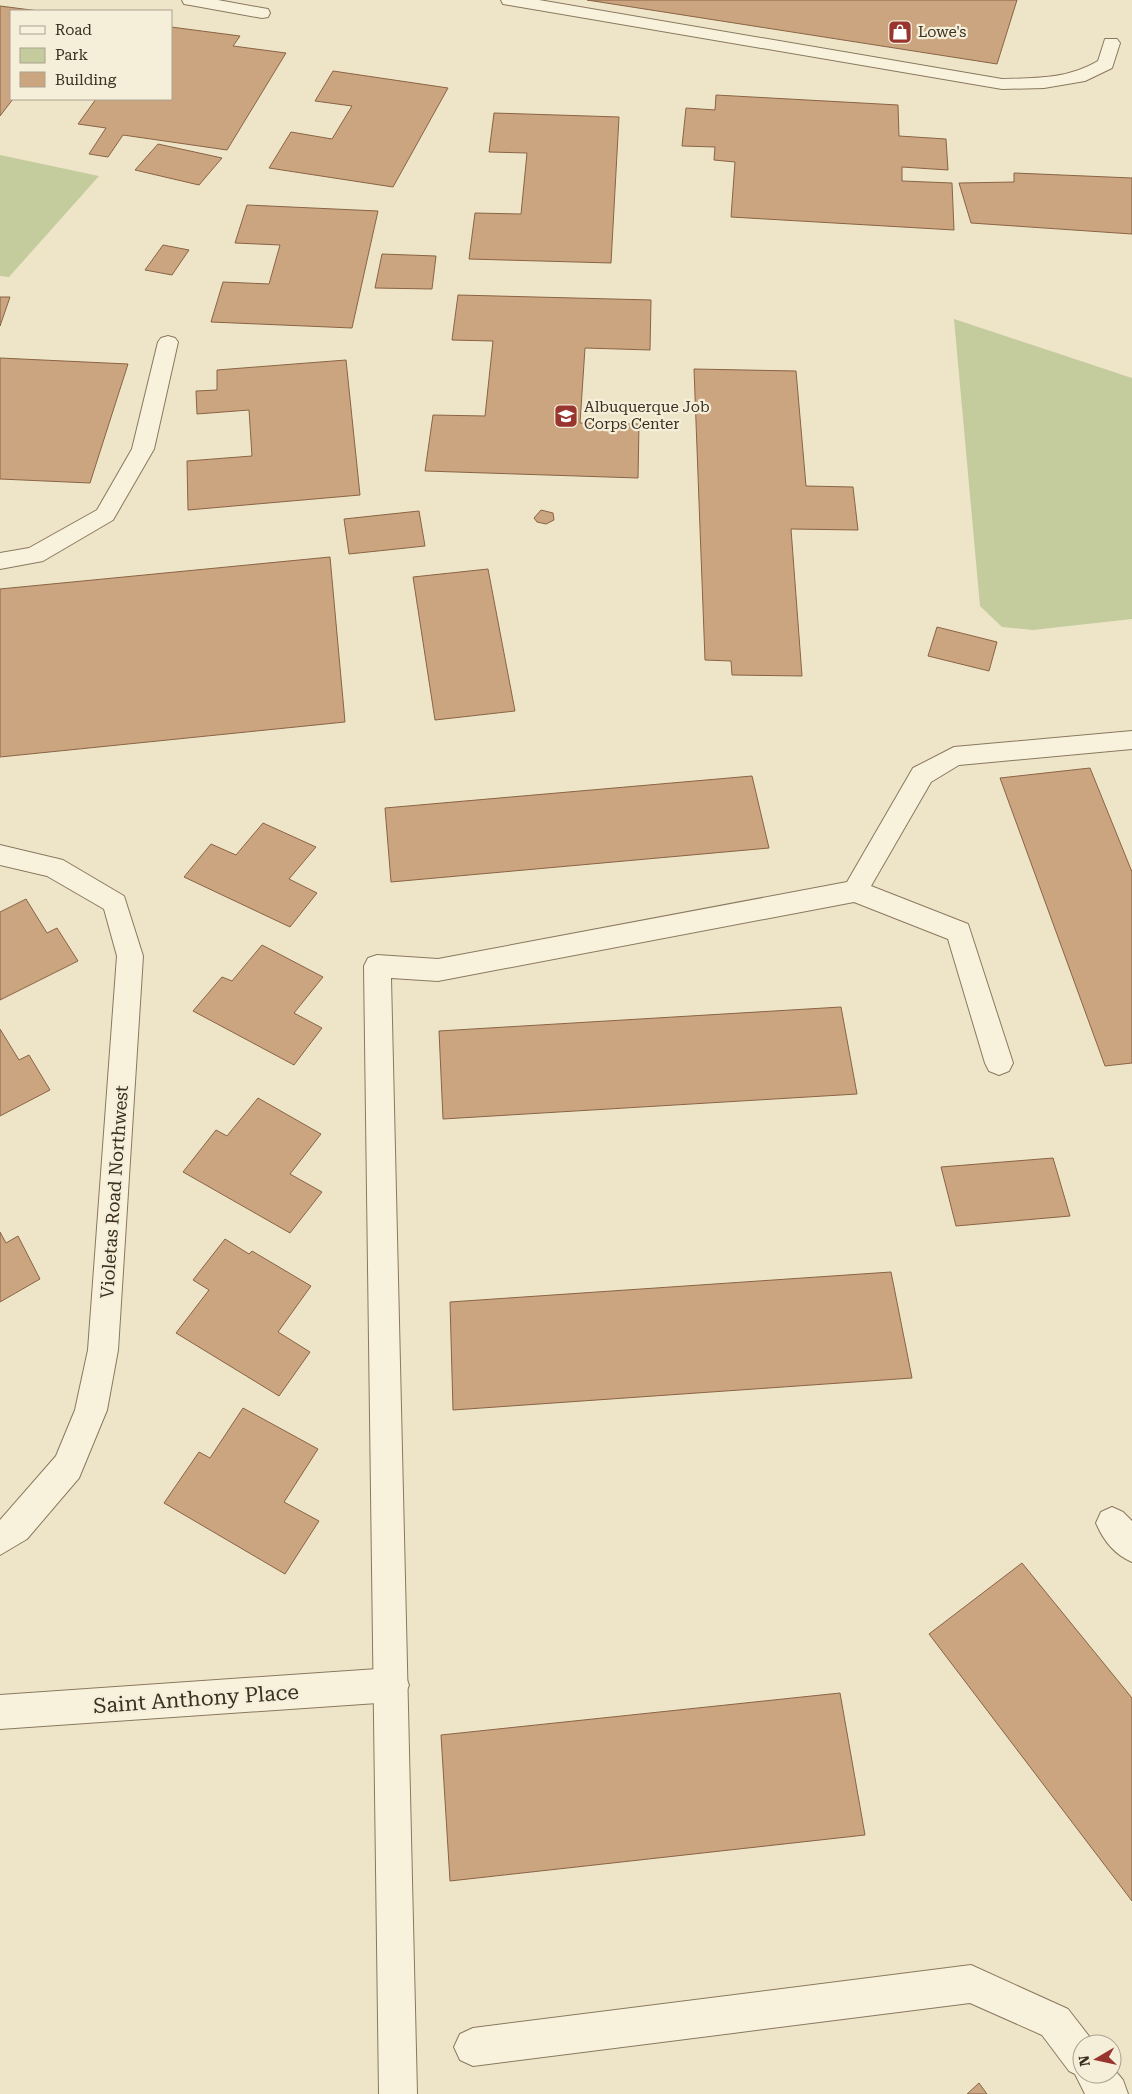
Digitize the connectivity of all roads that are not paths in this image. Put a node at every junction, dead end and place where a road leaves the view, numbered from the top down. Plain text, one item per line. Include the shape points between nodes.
1 (190, 0) edge
2 (509, 0) edge
3 (262, 13) dead end
4 (1111, 43) dead end
5 (168, 342) dead end
6 (0, 561) edge
7 (1132, 740) edge
8 (0, 855) edge
9 (855, 891) junction
10 (999, 1063) dead end
11 (8, 1534) edge
12 (392, 1685) junction
13 (0, 1712) edge
14 (1072, 2045) edge
15 (473, 2047) dead end
16 (398, 2094) edge

1 - 3 street
2 - 4 street via 1002,84 1044,83 1085,76 1106,64
5 - 6 street via 143,448 106,515 35,555
7 - 9 street via 954,756 922,775
8 - 11 street, Violetas Road Northwest via 54,867 114,903 130,956 103,1350 91,1410 68,1468
9 - 10 street via 960,932
9 - 12 street via 438,970 377,966
12 - 13 street, Saint Anthony Place
12 - 16 street via 390,1753
14 - 15 street via 1055,2022 971,1984

